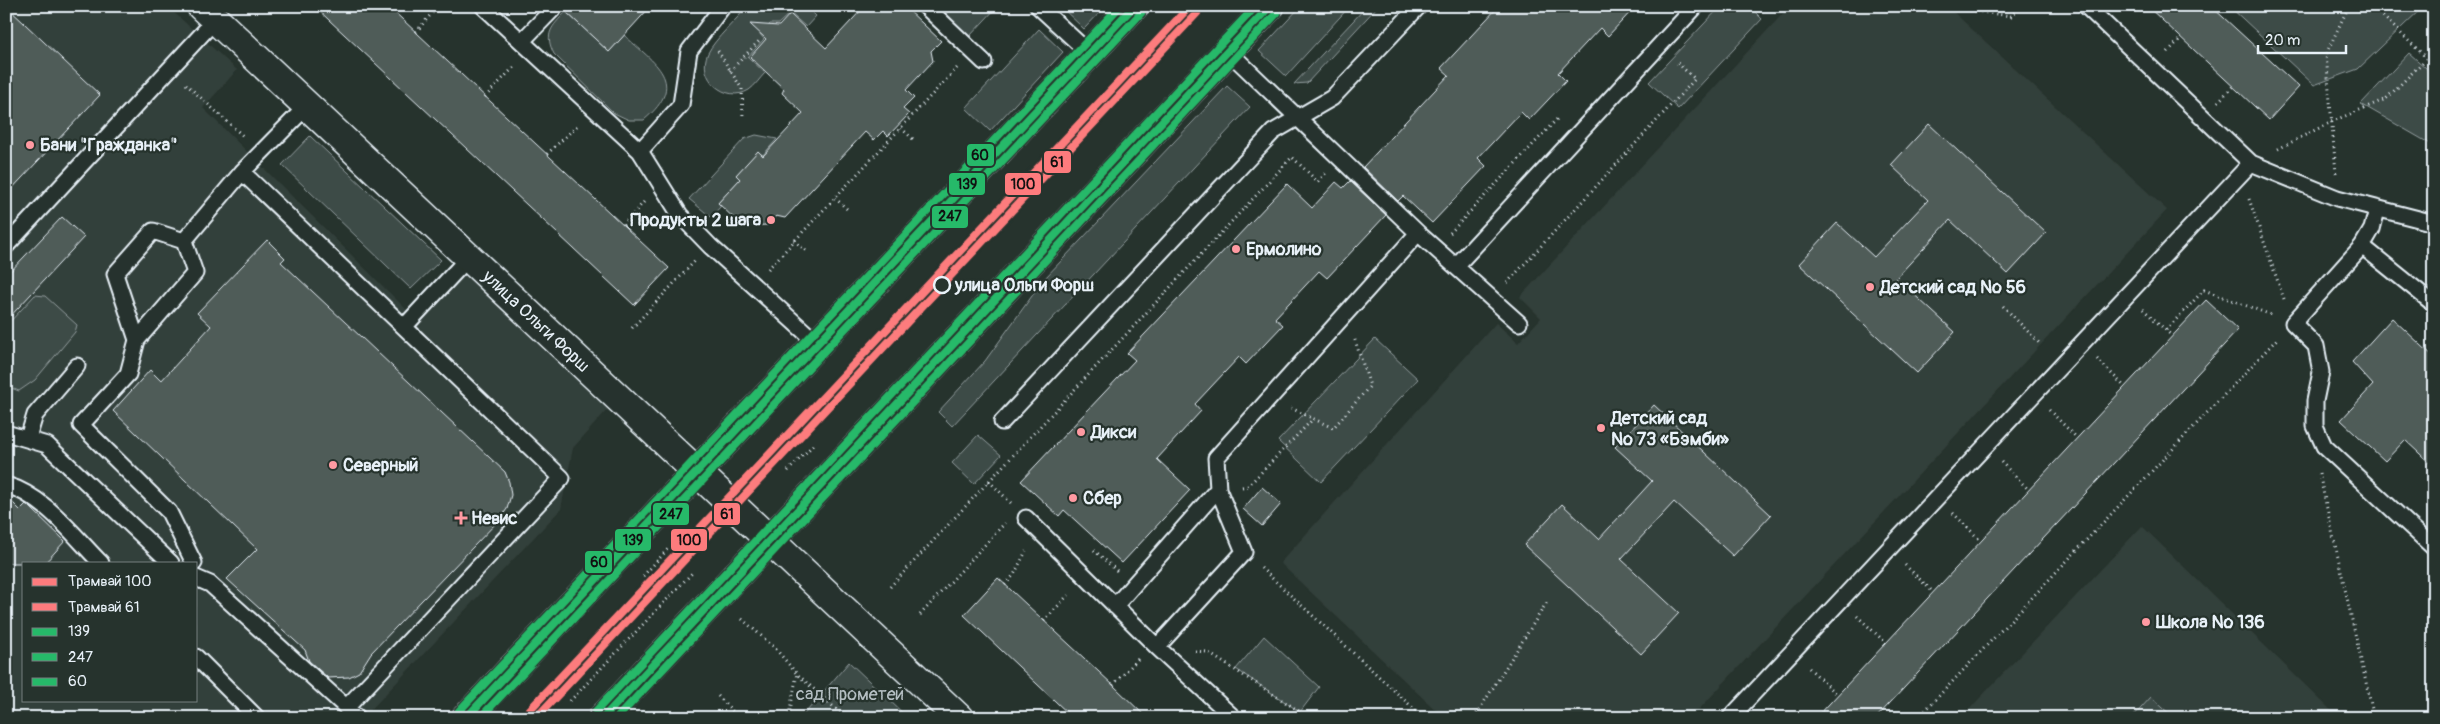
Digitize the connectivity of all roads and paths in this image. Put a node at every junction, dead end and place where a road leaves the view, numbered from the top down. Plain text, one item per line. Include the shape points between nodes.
1 (438, 6) edge
2 (483, 6) edge
3 (556, 6) edge
4 (722, 6) edge
5 (925, 6) edge
6 (1038, 6) edge
7 (1134, 6) edge
8 (1270, 6) edge
9 (1419, 6) edge
10 (1696, 6) edge
11 (1962, 6) edge
12 (2020, 6) edge
13 (2086, 6) edge
14 (2349, 6) edge
15 (2372, 6) edge
16 (208, 13) edge
17 (704, 29) junction
18 (416, 32) dead end
19 (761, 39) dead end
20 (526, 46) junction
21 (1659, 46) junction
22 (1228, 51) junction
23 (2434, 51) edge
24 (1090, 54) junction
25 (2426, 58) junction
26 (984, 62) dead end
27 (2434, 65) edge
28 (960, 66) dead end
29 (171, 70) junction
30 (730, 71) junction
31 (485, 97) dead end
32 (307, 106) junction
33 (595, 108) junction
34 (1559, 117) dead end
35 (743, 118) dead end
36 (1298, 118) junction
37 (2333, 121) junction
38 (901, 128) junction
39 (913, 139) dead end
40 (640, 151) junction
41 (261, 153) junction
42 (547, 154) dead end
43 (1340, 159) junction
44 (2251, 163) junction
45 (242, 172) junction
46 (2240, 174) junction
47 (835, 198) junction
48 (2338, 198) junction
49 (847, 209) dead end
50 (2377, 210) junction
51 (2434, 223) edge
52 (1418, 233) junction
53 (794, 240) junction
54 (184, 241) junction
55 (6, 246) edge
56 (710, 246) junction
57 (2362, 246) junction
58 (1436, 248) junction
59 (807, 252) dead end
60 (469, 258) junction
61 (1456, 266) junction
62 (762, 275) dead end
63 (2128, 294) junction
64 (1492, 300) junction
65 (2434, 304) edge
66 (2003, 306) dead end
67 (1346, 314) junction
68 (1519, 323) dead end
69 (2293, 323) junction
70 (404, 327) junction
71 (632, 328) dead end
72 (2166, 330) junction
73 (2172, 336) dead end
74 (137, 340) junction
75 (818, 344) junction
76 (2040, 344) dead end
77 (2082, 344) junction
78 (77, 366) dead end
79 (2124, 387) dead end
80 (2034, 394) junction
81 (1270, 398) junction
82 (1313, 419) junction
83 (1002, 422) dead end
84 (6, 433) edge
85 (28, 438) junction
86 (2076, 438) dead end
87 (813, 445) dead end
88 (1985, 446) junction
89 (2324, 446) junction
90 (788, 471) dead end
91 (697, 472) junction
92 (989, 481) junction
93 (6, 486) edge
94 (1218, 489) junction
95 (2029, 490) dead end
96 (1937, 498) junction
97 (1022, 514) junction
98 (1038, 529) junction
99 (770, 540) junction
100 (1981, 541) dead end
101 (2434, 548) edge
102 (668, 549) dead end
103 (1889, 549) junction
104 (1244, 552) junction
105 (100, 562) edge
106 (170, 562) edge
107 (194, 562) edge
108 (693, 572) dead end
109 (643, 576) dead end
110 (203, 581) edge
111 (1005, 585) dead end
112 (890, 587) dead end
113 (1933, 592) dead end
114 (1840, 600) junction
115 (1547, 602) dead end
116 (1115, 606) junction
117 (920, 615) dead end
118 (742, 619) dead end
119 (1886, 644) dead end
120 (1155, 645) junction
121 (1792, 652) junction
122 (198, 659) edge
123 (797, 674) junction
124 (1113, 686) dead end
125 (1838, 695) dead end
126 (718, 696) dead end
127 (570, 701) dead end
128 (346, 708) junction
129 (790, 716) edge
130 (257, 718) edge
131 (358, 718) edge
132 (466, 718) edge
133 (603, 718) edge
134 (739, 718) edge
135 (779, 718) edge
136 (846, 718) edge
137 (959, 718) edge
138 (1234, 718) edge
139 (1310, 718) edge
140 (1424, 718) edge
141 (1474, 718) edge
142 (1730, 718) edge
143 (1918, 718) edge
144 (2374, 718) edge

1 - 18 path
2 - 20 lane
3 - 20 lane
4 - 17 lane
5 - 26 lane
6 - 24 lane
7 - 24 main road
8 - 22 main road
9 - 36 lane via 1332,98
10 - 21 lane
11 - 12 path via 1967,10 2011,16
13 - 44 lane
14 - 37 path via 2326,54
15 - 25 path
16 - 29 lane
16 - 32 main road, улица Ольги Форш
17 - 30 path
17 - 40 lane via 689,51 681,105
19 - 30 path
20 - 31 path
20 - 33 lane
21 - 61 lane
21 - 64 path via 1695,80
22 - 36 lane
22 - 99 main road
23 - 25 path
24 - 75 main road
25 - 27 path
25 - 37 path via 2386,99
28 - 38 path
29 - 41 path
29 - 55 lane
30 - 35 path via 742,89
32 - 41 lane
32 - 60 main road, улица Ольги Форш
33 - 40 lane
33 - 42 path
34 - 58 path
36 - 43 lane
36 - 83 lane via 1273,132
37 - 44 path
37 - 48 path
38 - 39 path
38 - 47 path
40 - 56 lane via 680,215
41 - 45 lane
43 - 52 lane
43 - 92 path via 1318,182 1292,157
44 - 46 lane
44 - 48 lane
45 - 54 lane
45 - 70 lane
46 - 63 lane
46 - 69 path
47 - 49 path
47 - 53 path
48 - 50 lane
50 - 51 lane
50 - 57 lane via 2372,229
52 - 58 lane
52 - 67 lane
53 - 59 path
53 - 62 path
54 - 74 lane via 195,273
54 - 74 lane via 153,231 115,274
56 - 71 path
56 - 75 lane
57 - 65 lane
57 - 69 lane
58 - 61 lane
60 - 70 lane
60 - 91 main road, улица Ольги Форш
61 - 64 lane
63 - 72 path
63 - 77 lane
64 - 68 lane
66 - 76 path
67 - 81 lane
67 - 82 path via 1370,386 1333,428
69 - 72 path via 2204,290
69 - 89 lane via 2316,346 2321,372 2315,401 2315,426
69 - 143 path
70 - 128 lane via 562,478
72 - 73 path
74 - 107 lane via 128,374 81,425 169,512
75 - 91 main road
77 - 79 path
77 - 80 lane
78 - 85 lane via 35,415
80 - 86 path
80 - 88 lane
81 - 82 path
81 - 94 lane via 1216,458
82 - 94 path via 1248,486
84 - 85 lane
85 - 106 lane via 47,445
87 - 90 path
88 - 95 path
88 - 96 lane
89 - 101 lane
89 - 144 path via 2318,468
91 - 99 main road, улица Ольги Форш
91 - 132 main road
92 - 97 path
92 - 112 path
93 - 105 lane via 37,499
94 - 104 lane
94 - 116 lane
96 - 100 path
96 - 103 lane
97 - 98 lane
97 - 117 path
98 - 111 path via 1014,575
98 - 116 lane
99 - 133 main road
99 - 137 main road, улица Ольги Форш
102 - 109 path
103 - 113 path
103 - 114 lane
104 - 120 lane
104 - 140 path
108 - 127 path
110 - 128 lane
114 - 119 path
114 - 121 lane
115 - 141 path
116 - 120 lane
118 - 123 path via 774,647
120 - 124 path
120 - 138 lane
120 - 139 path via 1206,652
121 - 125 path
121 - 142 lane
122 - 130 lane
123 - 129 path
123 - 136 path
126 - 134 path
128 - 131 lane
129 - 135 path

